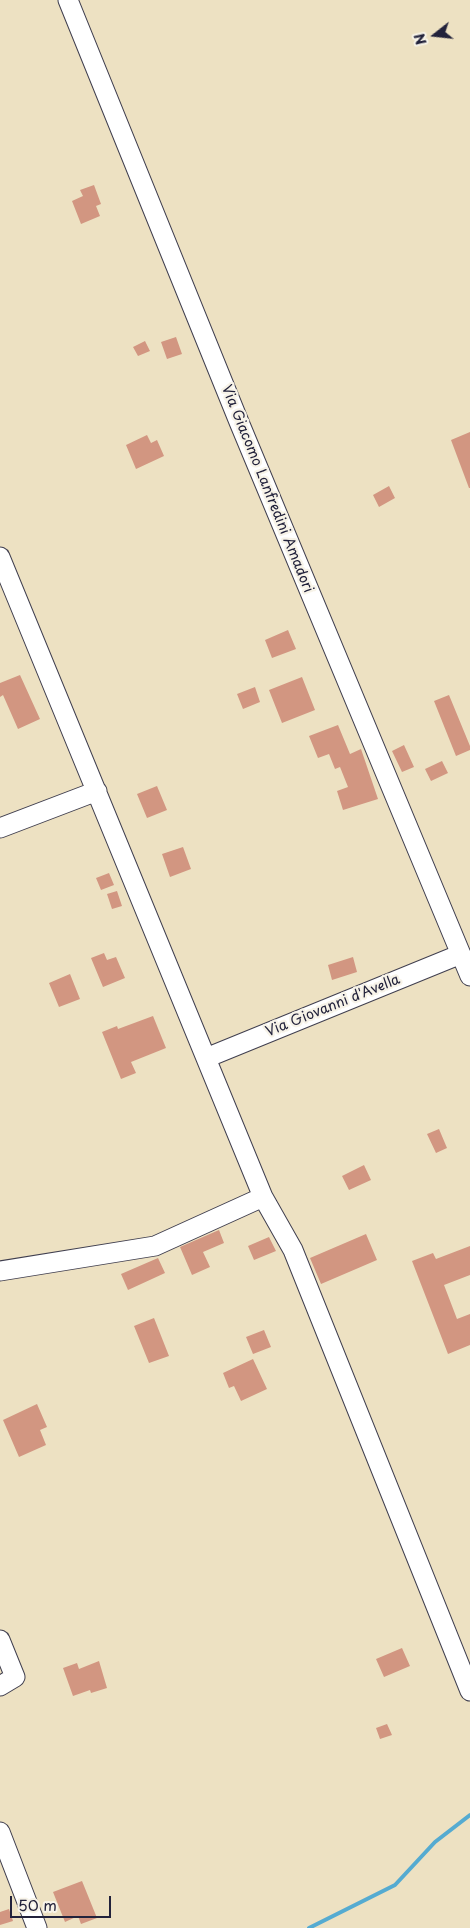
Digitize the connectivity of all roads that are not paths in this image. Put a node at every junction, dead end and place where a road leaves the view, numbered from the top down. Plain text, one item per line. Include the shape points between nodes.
1 (68, 0) edge
2 (0, 557) edge
3 (6, 590) edge
4 (97, 791) junction
5 (0, 828) edge
6 (461, 954) junction
7 (470, 976) edge
8 (206, 1058) junction
9 (263, 1197) junction
10 (0, 1271) edge
11 (0, 1640) edge
12 (0, 1686) edge
13 (470, 1691) edge
14 (0, 1832) edge
15 (37, 1928) edge

1 - 6 street, Via Giacomo Lanfredini Amadori via 239,422
2 - 3 street
3 - 4 street
4 - 5 street
4 - 8 street
6 - 7 street, Via Giacomo Lanfredini Amadori
6 - 8 street, Via Giovanni d'Avella
8 - 9 street
9 - 10 street via 155,1246
9 - 13 street via 293,1250
11 - 12 street via 15,1677
14 - 15 street

